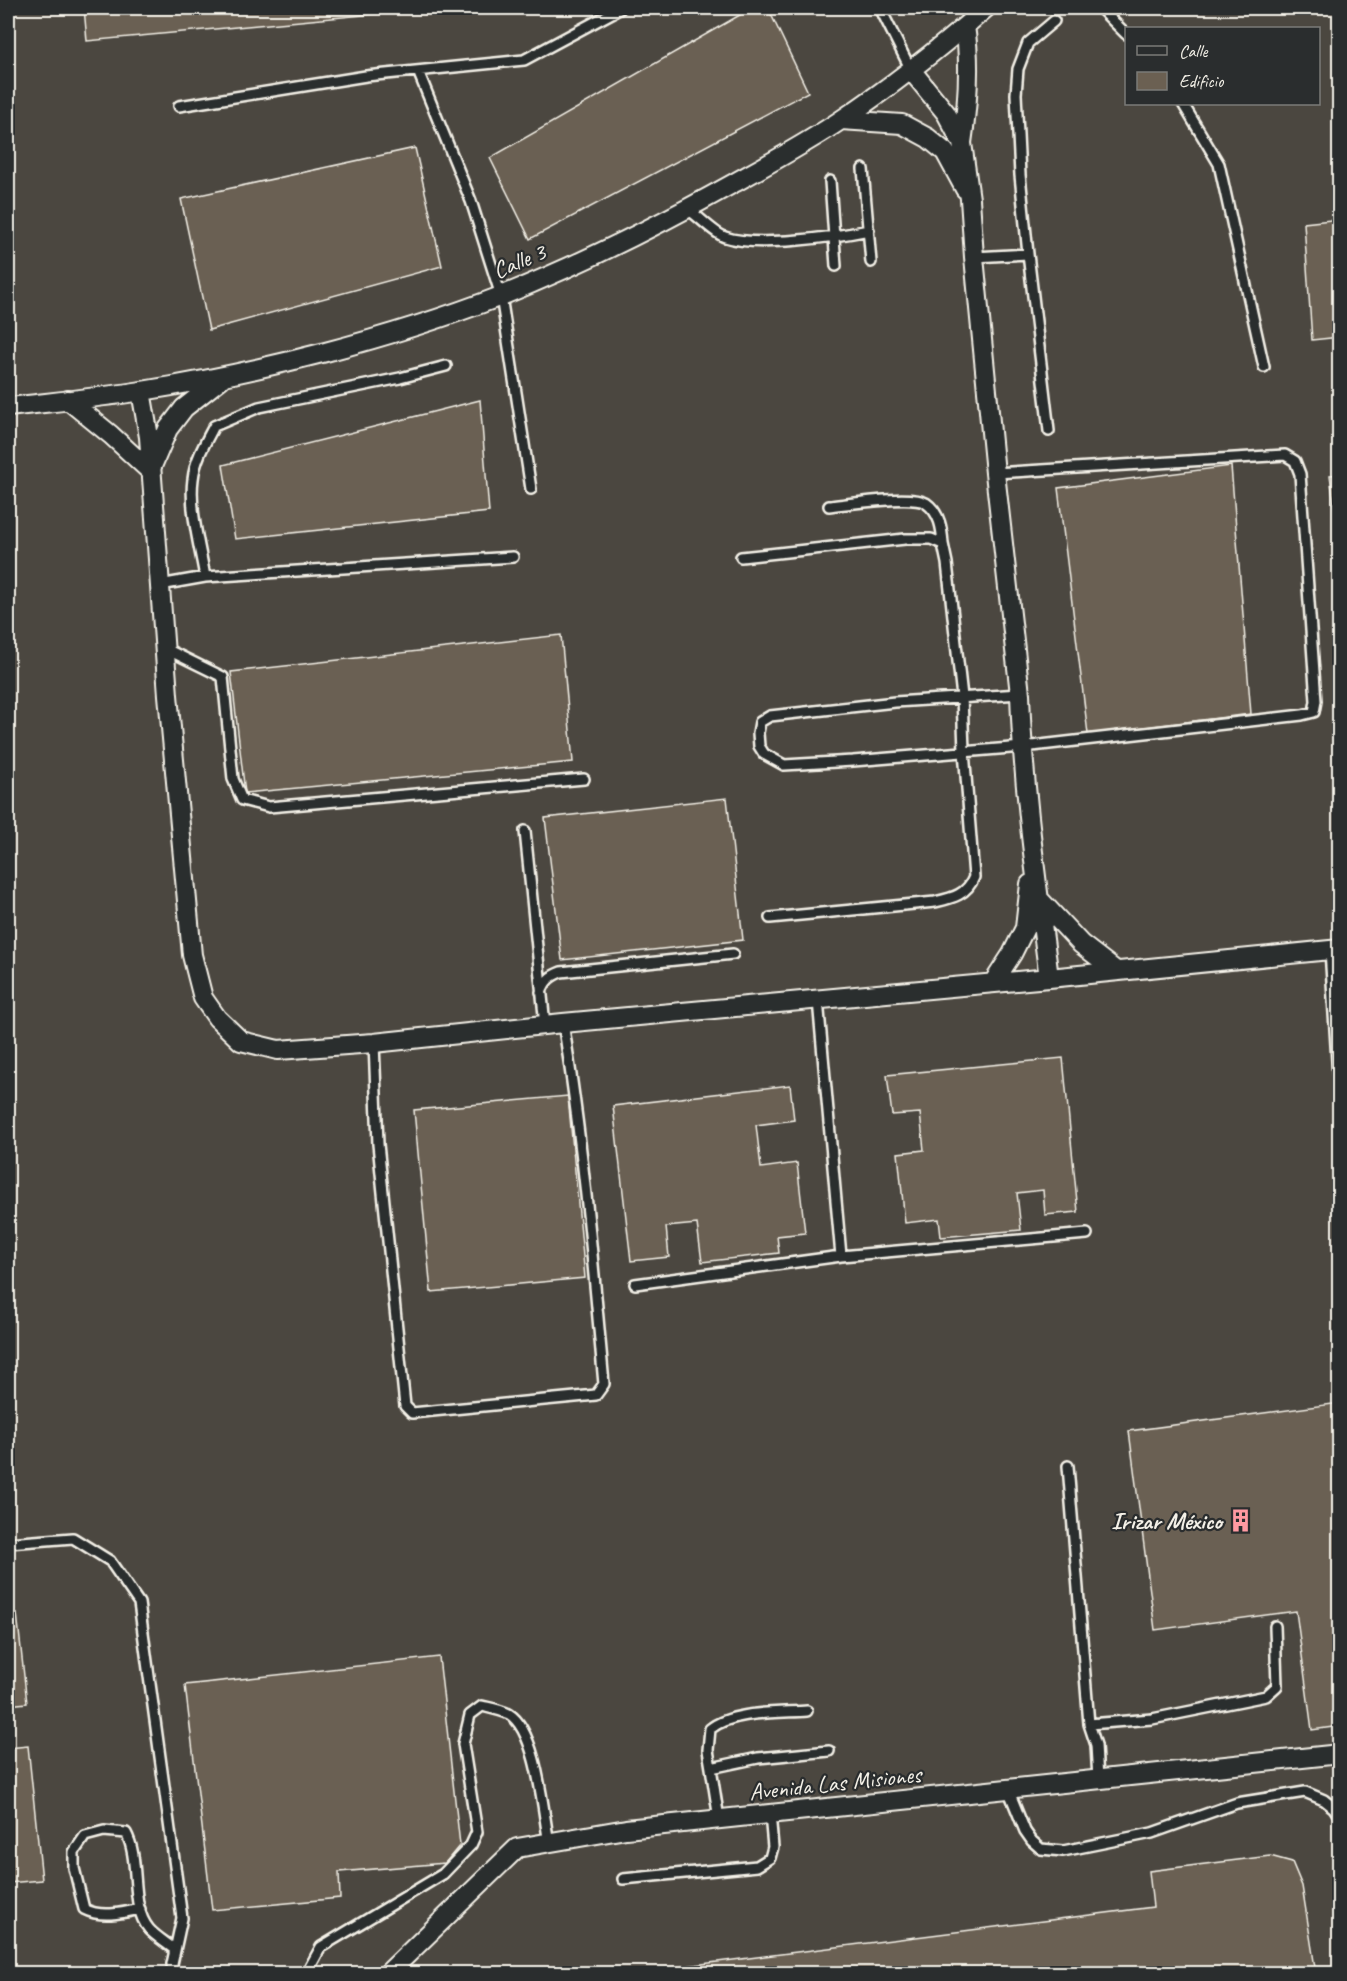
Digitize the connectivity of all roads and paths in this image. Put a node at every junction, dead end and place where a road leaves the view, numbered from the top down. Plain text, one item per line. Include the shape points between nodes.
1 (621, 8) edge
2 (880, 8) edge
3 (986, 8) edge
4 (1100, 8) edge
5 (1054, 21) dead end
6 (965, 26) junction
7 (1125, 33) edge
8 (911, 70) junction
9 (418, 71) junction
10 (1184, 105) edge
11 (179, 106) dead end
12 (841, 120) junction
13 (962, 142) junction
14 (864, 169) dead end
15 (830, 181) dead end
16 (970, 199) junction
17 (688, 209) junction
18 (869, 230) junction
19 (834, 236) junction
20 (1028, 254) junction
21 (974, 257) junction
22 (871, 262) dead end
23 (836, 266) dead end
24 (501, 296) junction
25 (446, 366) dead end
26 (1264, 367) dead end
27 (226, 375) junction
28 (141, 391) junction
29 (68, 400) junction
30 (8, 406) edge
31 (1049, 430) dead end
32 (150, 471) junction
33 (995, 473) junction
34 (531, 489) dead end
35 (829, 506) dead end
36 (943, 544) junction
37 (513, 557) dead end
38 (741, 557) dead end
39 (205, 578) junction
40 (160, 585) junction
41 (164, 648) junction
42 (1020, 694) junction
43 (962, 697) junction
44 (1023, 747) junction
45 (964, 751) junction
46 (584, 779) dead end
47 (525, 831) dead end
48 (1033, 862) junction
49 (1039, 899) junction
50 (770, 918) dead end
51 (1335, 949) edge
52 (733, 954) dead end
53 (1116, 970) junction
54 (1049, 978) junction
55 (993, 983) junction
56 (542, 992) junction
57 (818, 1000) junction
58 (554, 1024) junction
59 (374, 1043) junction
60 (1340, 1109) edge
61 (1087, 1234) dead end
62 (841, 1256) junction
63 (635, 1284) dead end
64 (1068, 1466) dead end
65 (8, 1543) edge
66 (1275, 1626) dead end
67 (807, 1711) dead end
68 (1089, 1724) junction
69 (830, 1751) dead end
70 (1340, 1754) edge
71 (711, 1768) junction
72 (1098, 1779) junction
73 (1008, 1789) junction
74 (770, 1814) junction
75 (1340, 1817) edge
76 (718, 1819) junction
77 (549, 1843) junction
78 (623, 1879) dead end
79 (140, 1910) junction
80 (175, 1950) junction
81 (173, 1974) edge
82 (309, 1974) edge
83 (387, 1974) edge

1 - 9 lane via 524,60
2 - 8 lane
3 - 6 street, Calle 3
4 - 7 lane
5 - 20 lane via 1028,43 1018,69 1020,175
6 - 8 street, Calle 3
6 - 13 street via 970,57
8 - 12 street, Calle 3
8 - 13 street via 946,113
9 - 11 lane
9 - 24 lane via 471,201
10 - 26 lane via 1220,164
12 - 16 street via 902,124 928,138 945,152
12 - 17 street, Calle 3
13 - 16 street
14 - 18 lane
15 - 19 lane
16 - 21 street
17 - 19 lane via 724,237 761,242
17 - 24 street, Calle 3
18 - 19 lane
18 - 22 lane
19 - 23 lane
20 - 21 lane
20 - 31 lane
21 - 33 street
24 - 27 street, Calle 3 via 380,337
24 - 34 lane
25 - 39 lane via 258,407 214,426 198,457 192,480
27 - 28 street, Calle 3
27 - 32 street via 184,408 168,429
28 - 29 street, Calle 3
28 - 32 street
29 - 30 street, Calle 3
29 - 32 street
32 - 40 street
33 - 42 street
33 - 44 lane via 1285,455 1295,461 1300,474 1314,712
35 - 36 lane via 909,499 925,503 938,516
36 - 38 lane via 931,539 905,539
36 - 43 lane
37 - 39 lane
39 - 40 lane
40 - 41 street
41 - 46 lane via 223,677 233,779 242,800 269,807
41 - 59 street via 192,955 203,998 241,1041 278,1050
42 - 43 lane
42 - 44 street
43 - 45 lane
43 - 45 lane via 770,716 760,722 758,733 764,754 784,765
44 - 45 lane
44 - 48 street
45 - 50 lane via 974,878 970,888 956,897 935,902
47 - 56 lane
48 - 49 street
48 - 55 street via 1025,928
49 - 53 street via 1081,944
49 - 54 street
51 - 53 street
51 - 60 lane
52 - 56 lane via 561,972 545,981
53 - 54 street
54 - 55 street
55 - 57 street
56 - 58 lane
57 - 58 street
57 - 62 lane
58 - 59 street
58 - 59 lane via 570,1068 588,1211 604,1384 596,1395 412,1413 405,1407 378,1144
61 - 62 lane
62 - 63 lane
64 - 68 lane
65 - 80 lane via 73,1538 110,1561 139,1603 182,1918
66 - 68 lane via 1277,1686 1266,1696 1152,1719
67 - 71 lane via 720,1721 710,1729
68 - 72 lane via 1096,1745
69 - 71 lane via 758,1758
70 - 72 street, Avenida Las Misiones
71 - 76 lane
72 - 73 street, Avenida Las Misiones
73 - 74 street, Avenida Las Misiones
73 - 75 lane via 1032,1841 1041,1849 1063,1851 1152,1833 1237,1803 1305,1792 1324,1800
74 - 76 street, Avenida Las Misiones
74 - 78 lane via 773,1847 770,1858 757,1866
76 - 77 street, Avenida Las Misiones via 626,1829
77 - 82 lane via 532,1751 525,1733 510,1715 482,1706 470,1715 463,1744 477,1832 471,1845 443,1874 321,1947
77 - 83 street, Avenida Las Misiones via 517,1848
79 - 79 lane via 132,1844 126,1833 104,1831 85,1836 74,1852 84,1909 117,1914
79 - 80 lane via 148,1928
80 - 81 lane

